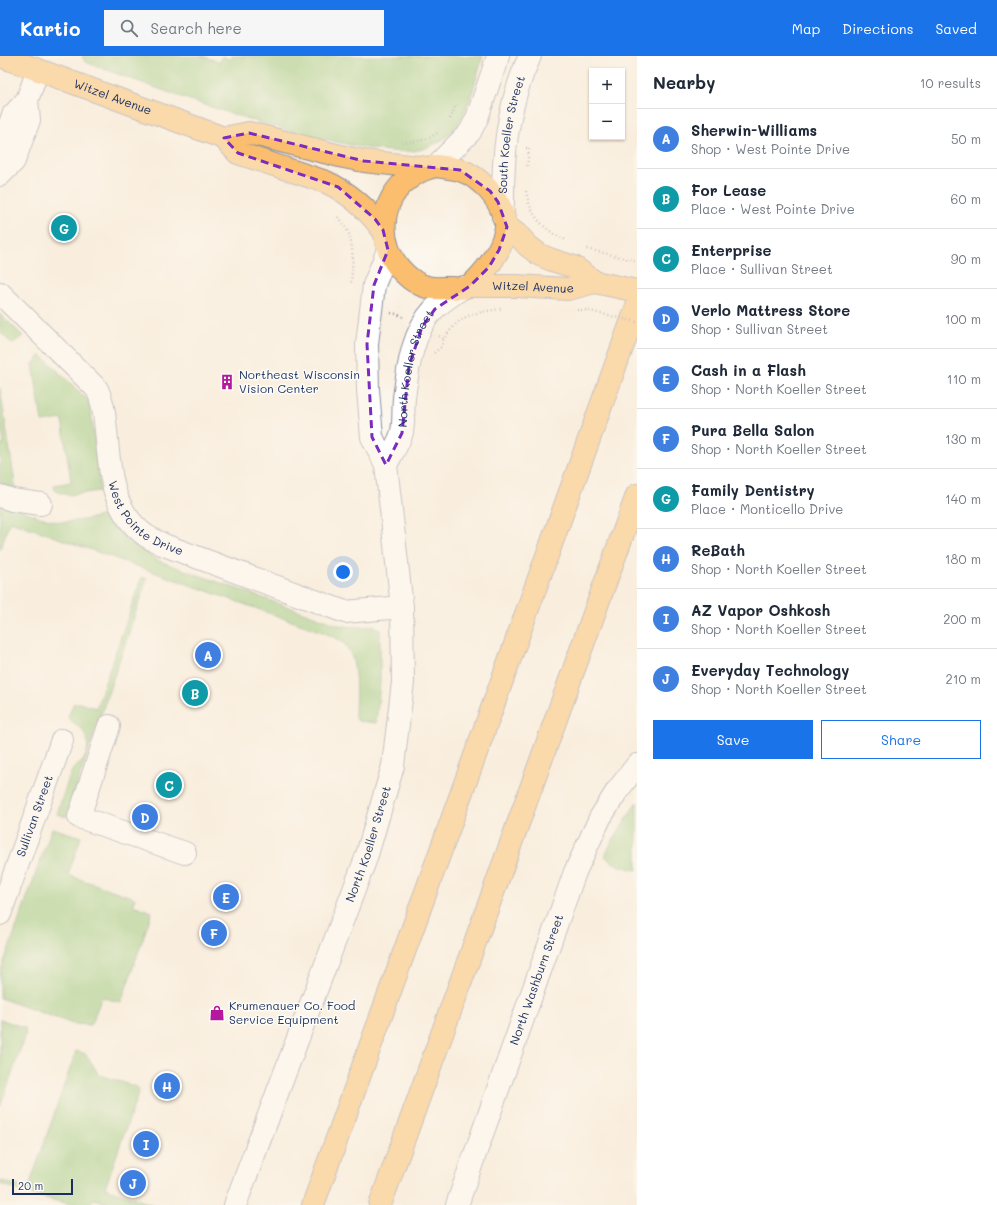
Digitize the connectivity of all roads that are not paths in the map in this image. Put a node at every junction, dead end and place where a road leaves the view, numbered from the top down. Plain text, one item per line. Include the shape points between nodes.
1 (0, 56) edge
2 (498, 56) edge
3 (530, 56) edge
4 (38, 70) junction
5 (27, 100) junction
6 (224, 138) junction
7 (0, 153) edge
8 (432, 167) junction
9 (0, 175) edge
10 (505, 221) junction
11 (386, 240) junction
12 (595, 282) junction
13 (467, 287) junction
14 (637, 291) edge
15 (0, 293) edge
16 (637, 306) edge
17 (386, 465) junction
18 (637, 495) edge
19 (0, 496) edge
20 (41, 504) dead end
21 (402, 608) junction
22 (109, 726) dead end
23 (62, 740) dead end
24 (637, 765) edge
25 (185, 854) dead end
26 (0, 914) edge
27 (235, 1205) edge
28 (313, 1205) edge
29 (380, 1205) edge
30 (457, 1205) edge

1 - 4 main road, Witzel Avenue
2 - 8 street via 470,132
3 - 10 street, South Koeller Street via 516,89 505,145 502,180
4 - 5 street
4 - 6 main road, Witzel Avenue
5 - 7 street via 13,115
5 - 9 street via 29,120 14,161
6 - 8 main road via 249,133 364,161
6 - 11 main road, Witzel Avenue via 238,153 338,187 375,219
8 - 10 main road via 460,170 470,174 490,191 498,202
8 - 11 main road via 404,182 393,195 386,212
10 - 12 main road, Witzel Avenue via 540,255 574,267
10 - 13 main road via 499,250 489,267
11 - 13 main road via 397,266 410,279 427,287
11 - 17 street, North Koeller Street via 374,285 367,344 372,437
12 - 13 main road, Witzel Avenue via 568,290 517,286
12 - 14 main road, Witzel Avenue
13 - 17 street, North Koeller Street via 451,295 435,309 418,335 407,378 402,433
15 - 21 street, West Pointe Drive via 97,389 103,402 112,484 118,502 129,520 146,535 164,545 345,612
16 - 28 main road
17 - 21 street, North Koeller Street
18 - 29 main road
19 - 20 street
21 - 27 street, North Koeller Street via 403,682 393,766 366,858
22 - 25 street via 79,817
23 - 26 street, Sullivan Street
24 - 30 street, North Washburn Street via 600,818 575,872

